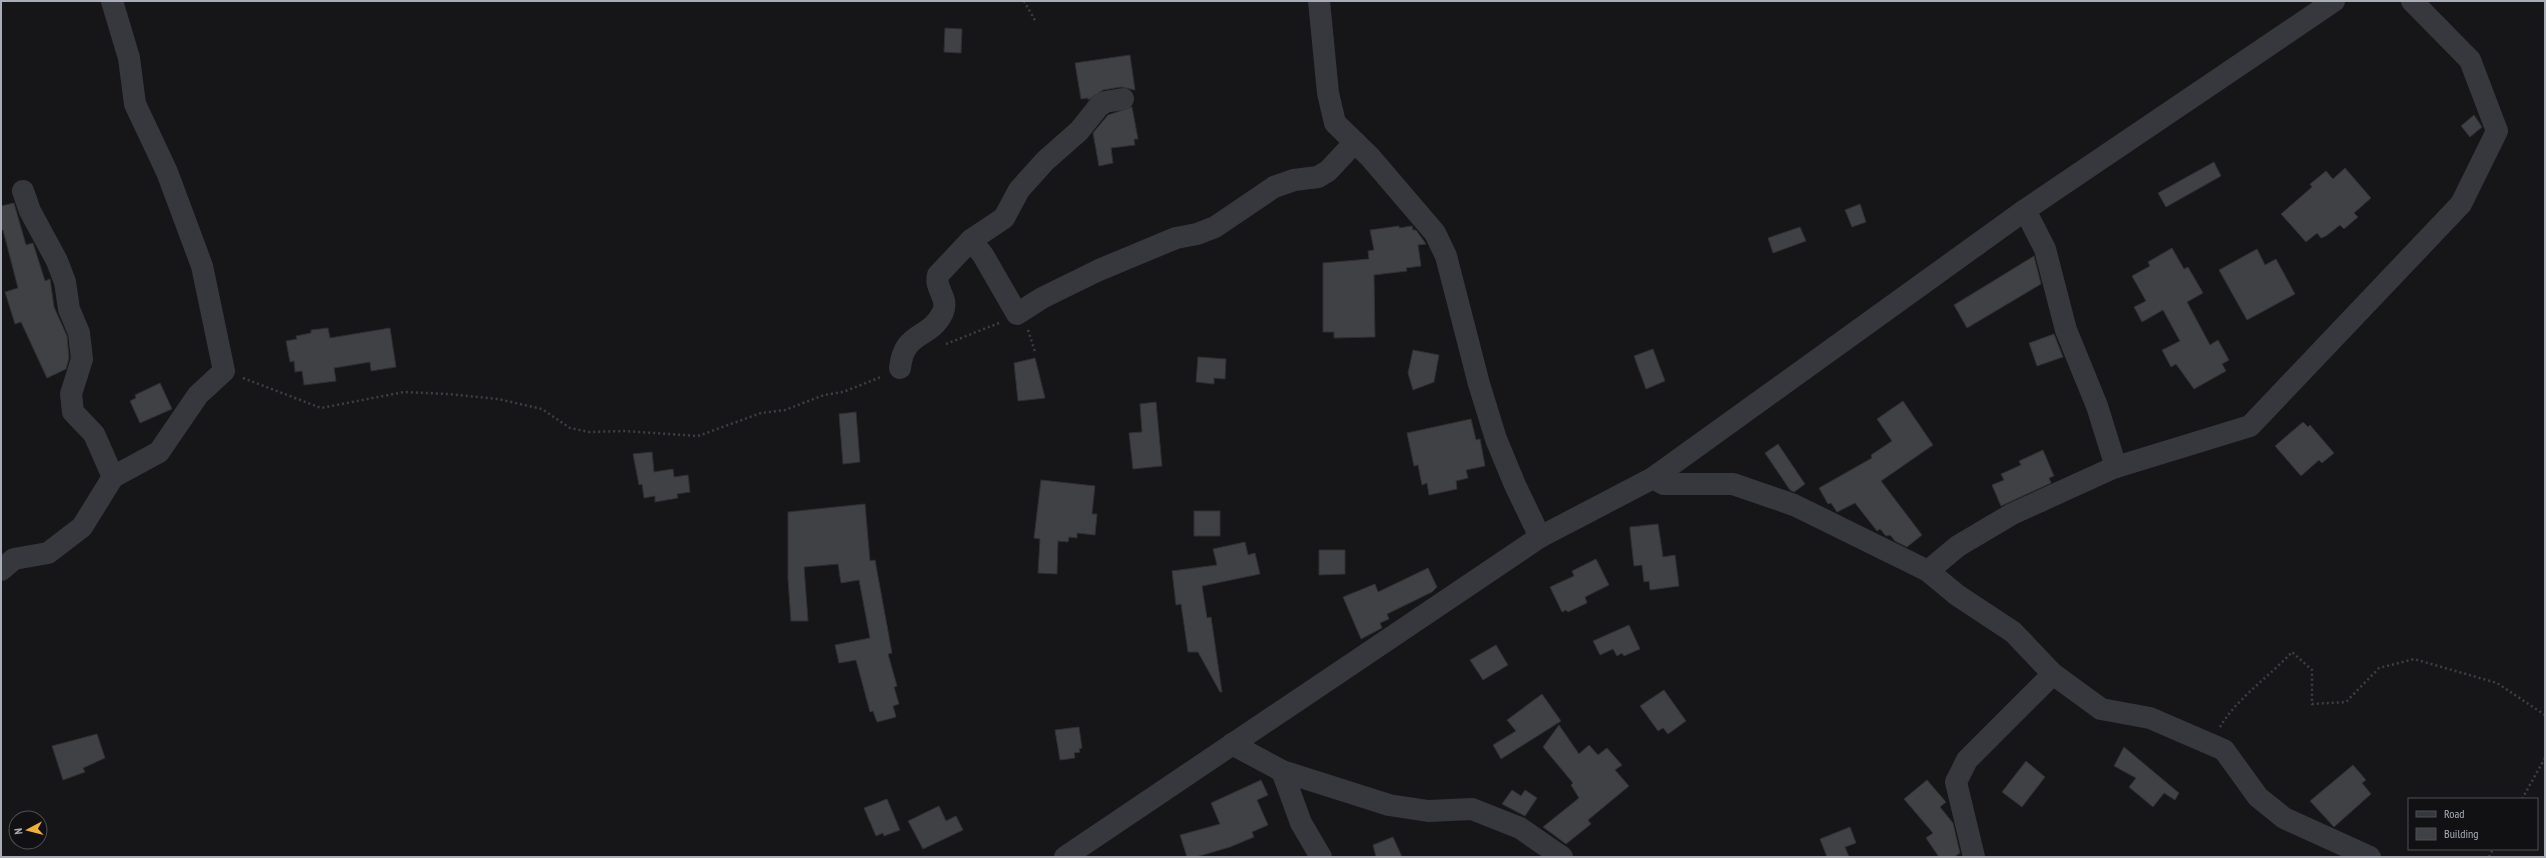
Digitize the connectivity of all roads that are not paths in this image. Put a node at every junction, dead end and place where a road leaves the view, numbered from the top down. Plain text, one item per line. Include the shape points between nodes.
1 (112, 1) edge
2 (1319, 1) edge
3 (2334, 1) edge
4 (2412, 1) edge
5 (1124, 99) dead end
6 (1355, 142) junction
7 (23, 191) dead end
8 (2025, 210) junction
9 (971, 240) junction
10 (900, 368) road end
11 (2116, 467) junction
12 (112, 477) junction
13 (1653, 478) junction
14 (1540, 537) junction
15 (1, 570) edge
16 (1928, 571) junction
17 (2053, 674) junction
18 (1232, 744) junction
19 (1282, 771) junction
20 (1065, 857) edge
21 (1321, 857) edge
22 (1562, 857) edge
23 (1974, 857) edge
24 (2370, 857) edge

1 - 12 street via 129,58 135,104 167,172 202,266 224,371 198,396 159,452
2 - 6 street via 1328,93 1335,123
3 - 8 street
4 - 11 street via 2470,60 2497,131 2461,204 2250,426
5 - 9 street via 1104,102 1099,106 1079,131 1045,161 1019,190 1004,218
6 - 9 street via 1328,171 1318,177 1294,180 1274,187 1214,227 1176,238 1099,270 1042,298 1017,314
6 - 14 street via 1434,232 1446,256 1479,384 1496,438
7 - 12 street via 30,211 57,261 65,282 69,310 79,333 82,359 71,394 73,412 94,434
8 - 11 street via 2046,249 2066,330 2097,406
8 - 13 street
9 - 10 street via 938,275 937,284 945,300 942,313 936,324 908,344
11 - 16 street via 2012,514 1958,546
12 - 15 street via 82,527 48,553 14,559
13 - 14 street
13 - 16 street via 1664,484 1740,486 1794,505
14 - 18 street
16 - 17 street via 2013,632
17 - 23 street via 1967,760 1956,782
17 - 24 street via 2101,709 2150,718 2224,750 2258,797 2284,818
18 - 19 street
18 - 20 street
19 - 21 street via 1301,823
19 - 22 street via 1389,805 1428,811 1472,809 1520,828

